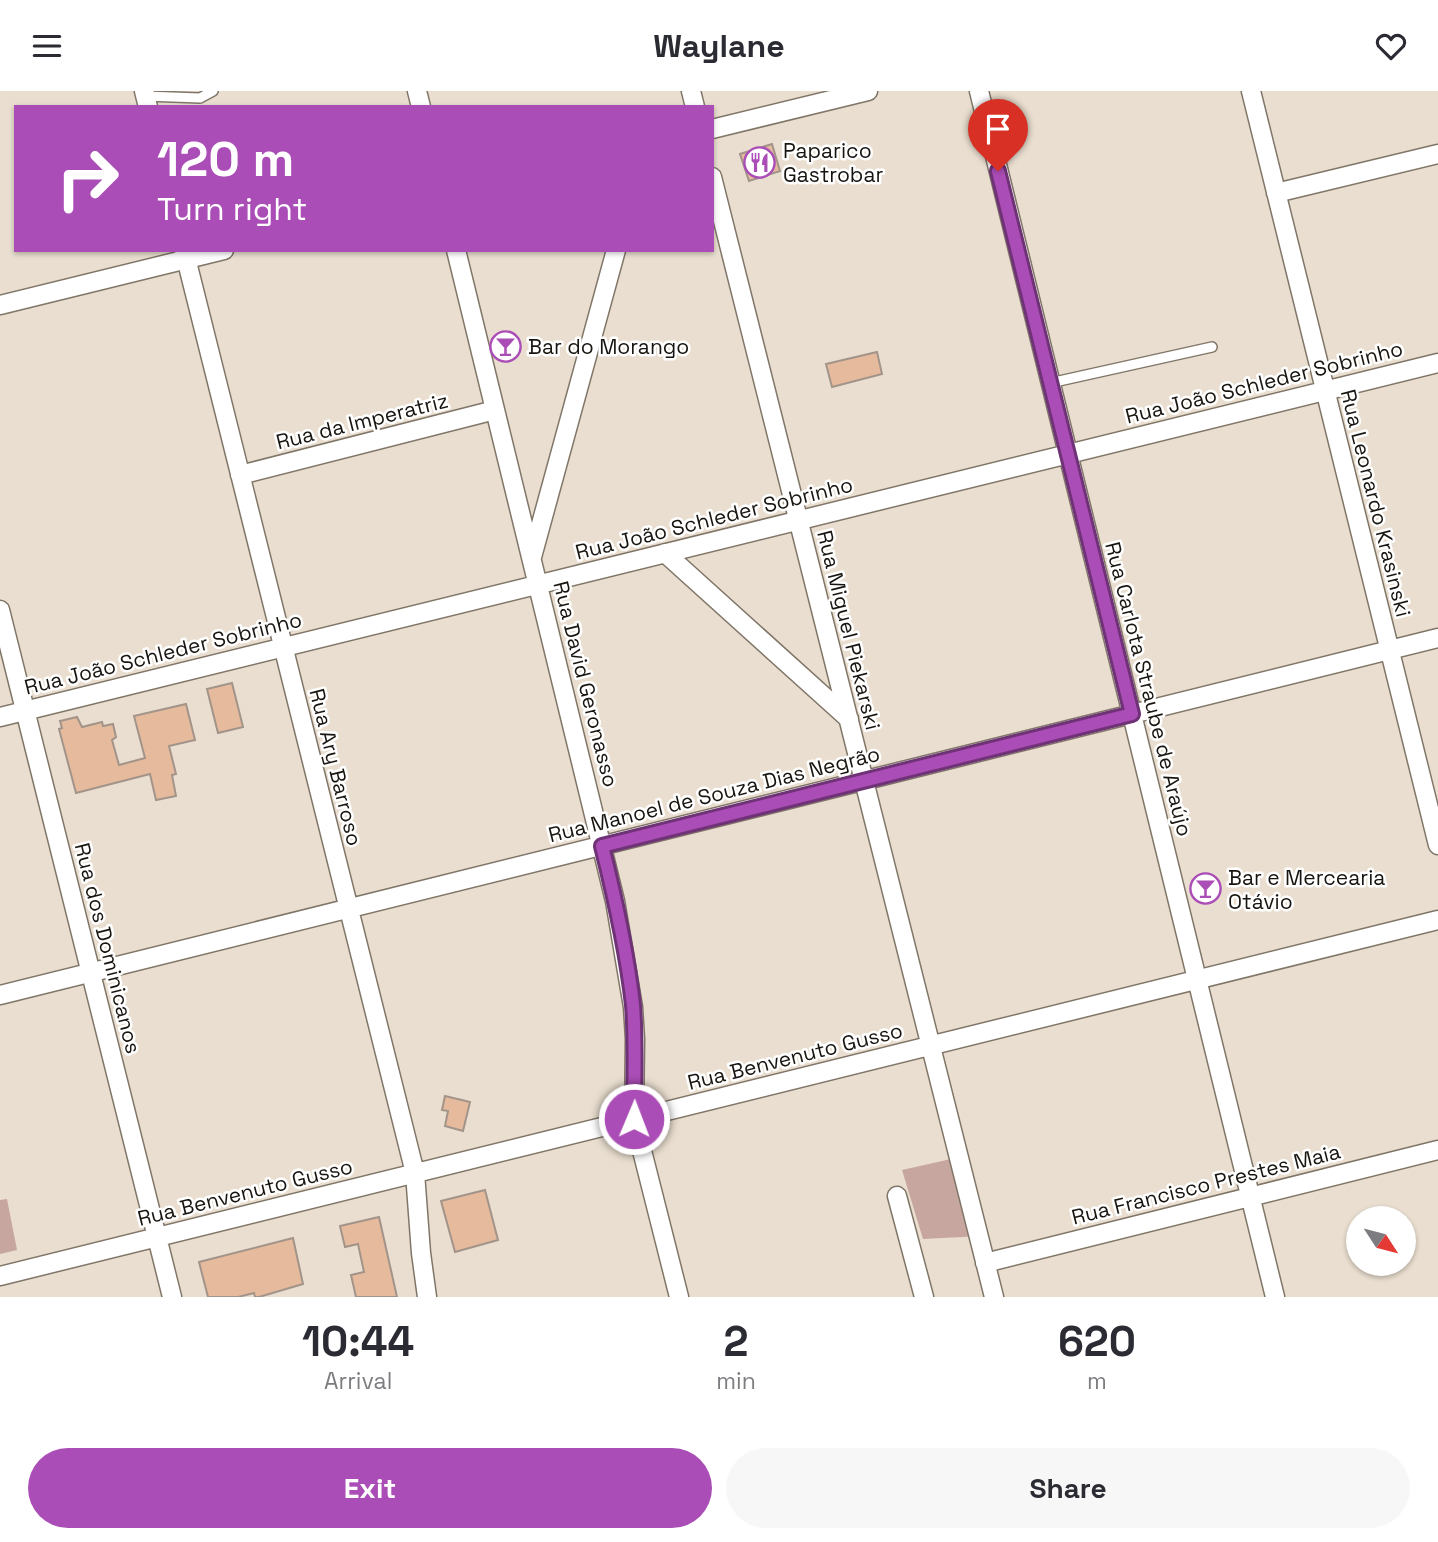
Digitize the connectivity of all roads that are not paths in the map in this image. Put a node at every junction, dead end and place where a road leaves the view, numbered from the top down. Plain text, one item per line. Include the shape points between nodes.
1 (214, 91) edge
2 (868, 91) edge
3 (979, 91) edge
4 (1251, 91) edge
5 (145, 98) edge
6 (714, 129) edge
7 (1438, 154) edge
8 (714, 185) edge
9 (1276, 193) junction
10 (208, 252) edge
11 (456, 252) edge
12 (616, 252) edge
13 (185, 255) edge
14 (0, 305) edge
15 (1212, 347) dead end
16 (1438, 363) edge
17 (1050, 383) junction
18 (1325, 391) junction
19 (495, 410) junction
20 (1068, 454) junction
21 (240, 475) junction
22 (799, 520) junction
23 (665, 553) junction
24 (531, 558) junction
25 (538, 585) junction
26 (0, 610) edge
27 (1438, 638) edge
28 (283, 647) junction
29 (1390, 650) junction
30 (25, 711) junction
31 (1132, 714) junction
32 (0, 717) edge
33 (849, 719) junction
34 (864, 781) junction
35 (1438, 845) edge
36 (602, 846) junction
37 (348, 908) junction
38 (1438, 920) edge
39 (91, 972) junction
40 (1197, 980) junction
41 (0, 995) edge
42 (930, 1046) junction
43 (634, 1119) junction
44 (1438, 1150) edge
45 (415, 1173) junction
46 (897, 1196) dead end
47 (1250, 1197) junction
48 (157, 1237) junction
49 (985, 1262) junction
50 (0, 1276) edge
51 (172, 1297) edge
52 (427, 1297) edge
53 (679, 1297) edge
54 (924, 1297) edge
55 (993, 1297) edge
56 (1275, 1297) edge

1 - 5 lane via 200,97
2 - 6 street
3 - 17 street, Rua Carlota Straube de Araújo
4 - 9 street, Rua Leonardo Krasinski
7 - 9 street
8 - 22 street, Rua Miguel Piekarski
9 - 18 street, Rua Leonardo Krasinski
10 - 13 street
11 - 19 street, Rua David Geronasso
12 - 24 street
13 - 14 street
13 - 21 street, Rua Ary Barroso
15 - 17 lane
16 - 18 street, Rua João Schleder Sobrinho
17 - 20 street, Rua Carlota Straube de Araújo
18 - 20 street, Rua João Schleder Sobrinho
18 - 29 street, Rua Leonardo Krasinski
19 - 21 street, Rua da Imperatriz
19 - 24 street, Rua David Geronasso
20 - 22 street, Rua João Schleder Sobrinho
20 - 31 street, Rua Carlota Straube de Araújo
21 - 28 street, Rua Ary Barroso
22 - 23 street, Rua João Schleder Sobrinho
22 - 33 street, Rua Miguel Piekarski
23 - 25 street, Rua João Schleder Sobrinho
23 - 33 street
24 - 25 street, Rua David Geronasso
25 - 28 street, Rua João Schleder Sobrinho
25 - 36 street, Rua David Geronasso
26 - 30 street, Rua dos Dominicanos
27 - 29 street, Rua Manoel de Souza Dias Negrão
28 - 30 street, Rua João Schleder Sobrinho
28 - 37 street, Rua Ary Barroso
29 - 31 street, Rua Manoel de Souza Dias Negrão
29 - 35 street, Rua Leonardo Krasinski
30 - 32 street, Rua João Schleder Sobrinho
30 - 39 street, Rua dos Dominicanos
31 - 34 street, Rua Manoel de Souza Dias Negrão
31 - 40 street, Rua Carlota Straube de Araújo
33 - 34 street, Rua Miguel Piekarski
34 - 36 street, Rua Manoel de Souza Dias Negrão
34 - 42 street, Rua Miguel Piekarski
36 - 37 street, Rua Manoel de Souza Dias Negrão
36 - 43 street, Rua David Geronasso via 632,996
37 - 39 street, Rua Manoel de Souza Dias Negrão
37 - 45 street, Rua Ary Barroso
38 - 40 street, Rua Benvenuto Gusso
39 - 41 street, Rua Manoel de Souza Dias Negrão
39 - 48 street, Rua dos Dominicanos
40 - 42 street, Rua Benvenuto Gusso
40 - 47 street, Rua Carlota Straube de Araújo
42 - 43 street, Rua Benvenuto Gusso
42 - 49 street, Rua Miguel Piekarski
43 - 45 street, Rua Benvenuto Gusso
43 - 53 street, Rua David Geronasso
44 - 47 street, Rua Francisco Prestes Maia
45 - 48 street, Rua Benvenuto Gusso
45 - 52 street, Rua Ary Barroso
46 - 54 street
47 - 49 street, Rua Francisco Prestes Maia
47 - 56 street, Rua Carlota Straube de Araújo
48 - 50 street, Rua Benvenuto Gusso
48 - 51 street, Rua dos Dominicanos
49 - 55 street, Rua Miguel Piekarski

